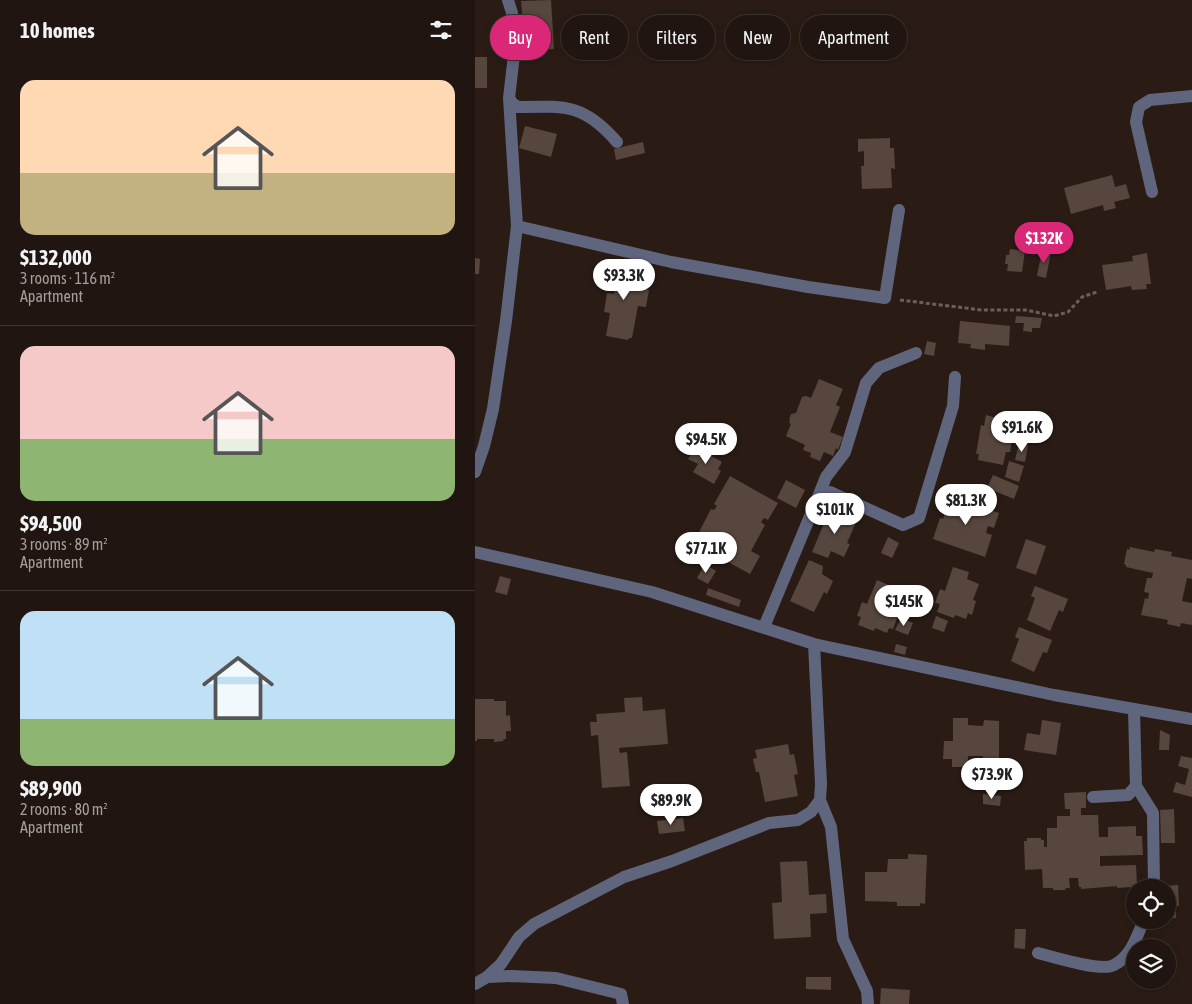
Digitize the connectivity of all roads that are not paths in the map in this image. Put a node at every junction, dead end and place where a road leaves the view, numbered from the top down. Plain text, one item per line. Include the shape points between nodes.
1 (509, 0) edge
2 (1192, 96) edge
3 (509, 98) junction
4 (617, 142) dead end
5 (1152, 192) dead end
6 (899, 210) dead end
7 (517, 226) junction
8 (916, 353) dead end
9 (955, 376) dead end
10 (475, 472) edge
11 (818, 497) junction
12 (475, 552) edge
13 (764, 627) junction
14 (814, 644) junction
15 (1134, 710) junction
16 (1192, 719) edge
17 (1136, 786) junction
18 (1093, 797) dead end
19 (819, 800) junction
20 (1154, 879) edge
21 (1140, 929) edge
22 (1037, 953) dead end
23 (487, 978) junction
24 (475, 984) edge
25 (623, 1004) edge
26 (868, 1004) edge

1 - 3 street via 514,55
2 - 5 street via 1149,100 1139,107 1136,122
3 - 4 street via 518,107 576,110 603,125
3 - 7 street
6 - 7 street via 885,298 671,262
7 - 10 street via 493,409
8 - 11 street via 879,368 866,384 845,452 827,477
9 - 11 street via 953,406 919,518 903,525 830,492
11 - 13 street
12 - 13 street via 652,592
13 - 14 street
14 - 15 street
14 - 19 street via 821,784
15 - 16 street
15 - 17 street
17 - 18 street via 1128,795
17 - 20 street via 1153,813
19 - 23 street via 811,812 798,820 769,823 624,877 534,924 519,937
19 - 26 street via 831,827 843,939 867,991
21 - 22 street via 1123,959 1113,966 1098,966
23 - 24 street
23 - 25 street via 556,978 621,994

